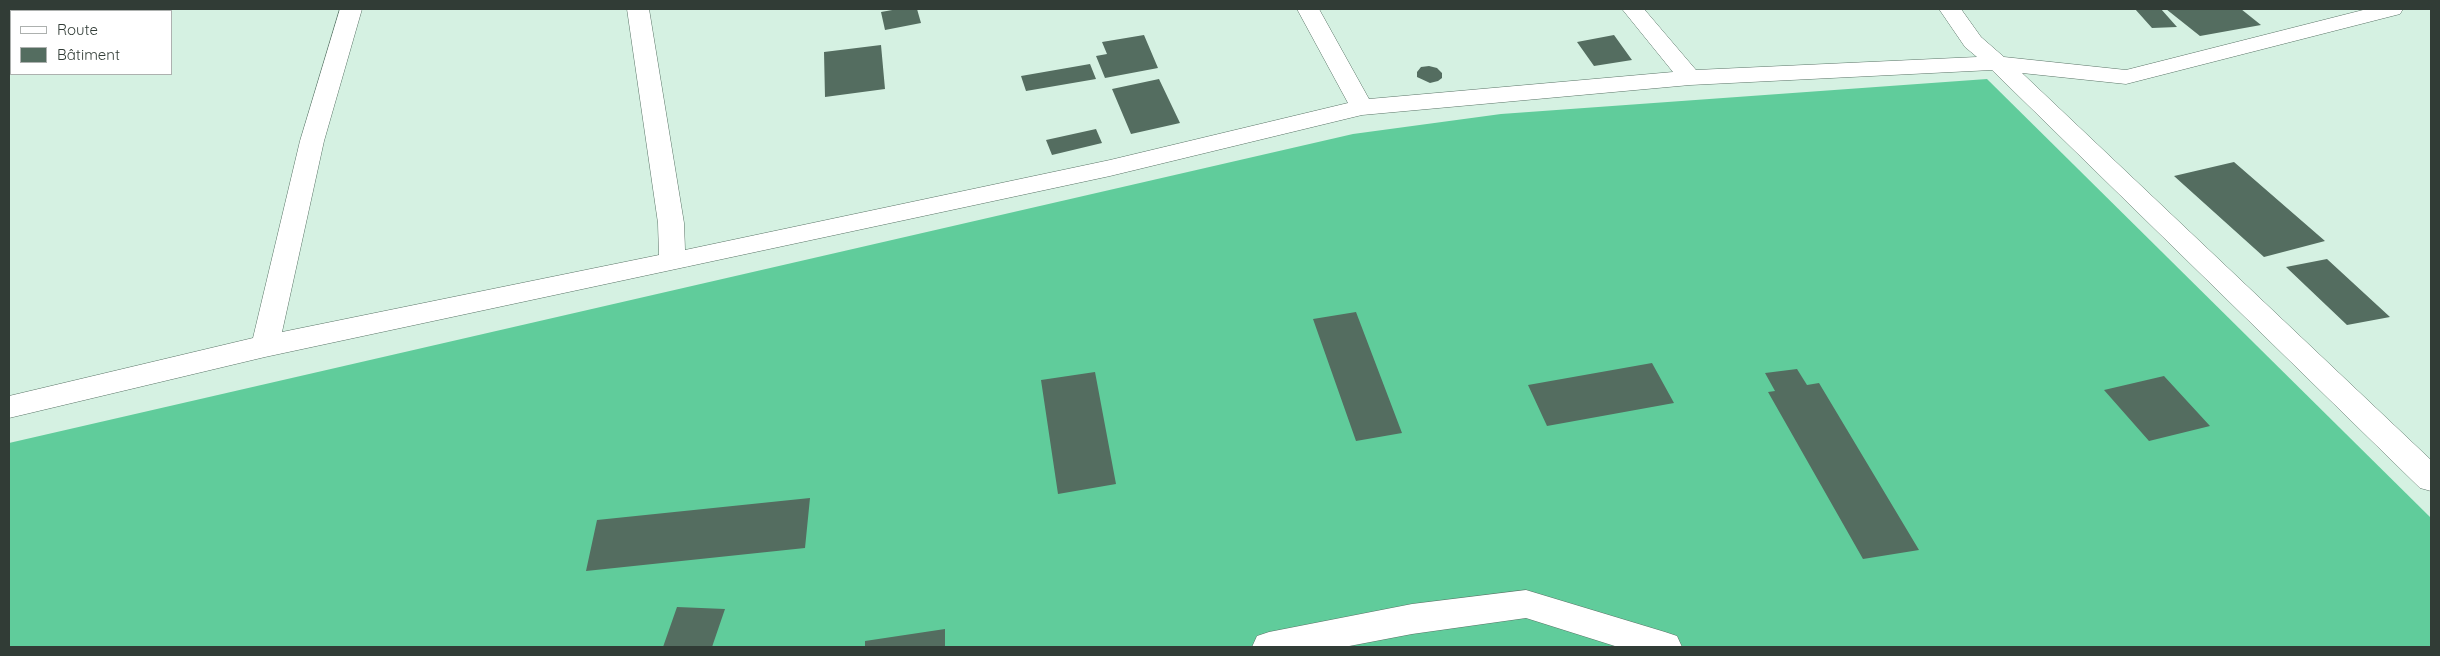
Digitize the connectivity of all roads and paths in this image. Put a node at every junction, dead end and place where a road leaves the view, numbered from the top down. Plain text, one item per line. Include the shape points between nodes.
1 (351, 9) edge
2 (638, 9) edge
3 (1308, 9) edge
4 (1633, 9) edge
5 (1950, 9) edge
6 (2302, 9) edge
7 (2392, 9) edge
8 (2320, 26) junction
9 (1998, 62) junction
10 (1690, 78) junction
11 (1362, 107) junction
12 (672, 262) junction
13 (265, 346) junction
14 (9, 407) edge
15 (2431, 479) edge
16 (1269, 647) edge
17 (1665, 647) edge

1 - 13 street via 312,141
2 - 12 street via 671,223
3 - 11 street
4 - 10 street
5 - 9 street via 1973,42
6 - 8 street
7 - 8 street
8 - 9 street via 2126,77
9 - 10 street
9 - 15 street
10 - 11 street
11 - 12 street via 1110,168
12 - 13 street
13 - 14 street
16 - 17 street via 1412,619 1526,604

